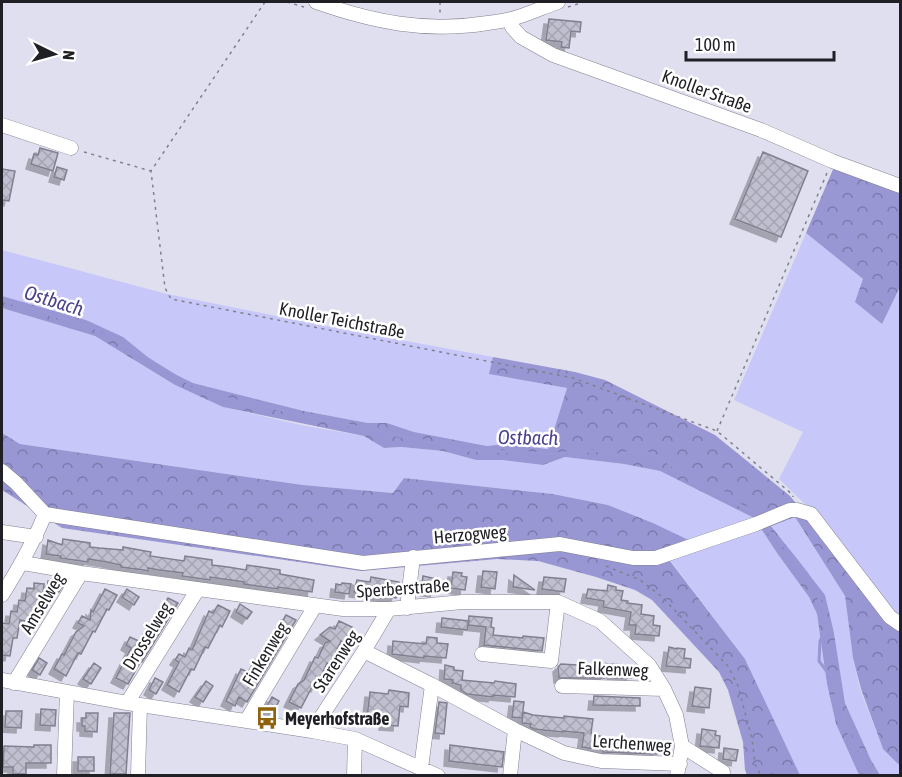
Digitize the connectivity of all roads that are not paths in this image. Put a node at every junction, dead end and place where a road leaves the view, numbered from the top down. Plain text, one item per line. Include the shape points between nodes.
1 (316, 2) edge
2 (558, 2) edge
3 (510, 20) junction
4 (2, 125) edge
5 (72, 148) road end
6 (900, 186) edge
7 (2, 471) edge
8 (45, 514) junction
9 (2, 532) edge
10 (36, 537) junction
11 (413, 557) junction
12 (23, 563) junction
13 (81, 573) junction
14 (198, 589) junction
15 (2, 595) edge
16 (558, 602) junction
17 (315, 606) junction
18 (406, 608) junction
19 (389, 609) junction
20 (900, 624) edge
21 (364, 651) junction
22 (482, 654) dead end
23 (8, 681) edge
24 (432, 685) junction
25 (562, 686) dead end
26 (664, 689) junction
27 (67, 692) junction
28 (134, 704) junction
29 (246, 721) junction
30 (515, 730) junction
31 (312, 731) junction
32 (355, 739) junction
33 (682, 746) junction
34 (421, 768) junction
35 (679, 770) edge
36 (723, 772) dead end
37 (64, 776) edge
38 (138, 776) edge
39 (354, 776) edge
40 (438, 776) edge
41 (510, 776) edge

1 - 3 street via 400,25 440,28
2 - 3 street
3 - 6 street, Knoller Straße via 520,37 553,55 761,130
4 - 5 street
7 - 8 street
8 - 10 street
8 - 11 street, Herzogweg via 363,563
9 - 10 street
10 - 12 street
11 - 18 street
11 - 20 street, Herzogweg via 560,544 633,558 656,558 797,510 811,514 890,617
12 - 13 street, Sperberstraße
12 - 15 street
13 - 14 street, Sperberstraße
13 - 23 street, Amselweg
14 - 17 street, Sperberstraße
14 - 28 street, Drosselweg
16 - 18 street, Sperberstraße via 462,602
16 - 22 street via 551,661
16 - 26 street, Sperberstraße via 600,621 649,665
17 - 19 street, Sperberstraße
17 - 29 street, Finkenweg
18 - 19 street, Sperberstraße
19 - 21 street, Starenweg
21 - 24 street, Lerchenweg
21 - 31 street, Starenweg
23 - 27 street
24 - 30 street, Lerchenweg
24 - 34 street
25 - 26 street, Falkenweg
26 - 33 street, Sperberstraße via 676,715
27 - 28 street
27 - 37 street
28 - 29 street
28 - 38 street
29 - 31 street
30 - 35 street, Lerchenweg via 578,757
30 - 41 street
31 - 32 street
32 - 34 street
32 - 39 street
33 - 35 street, Sperberstraße
33 - 36 street
34 - 40 street

